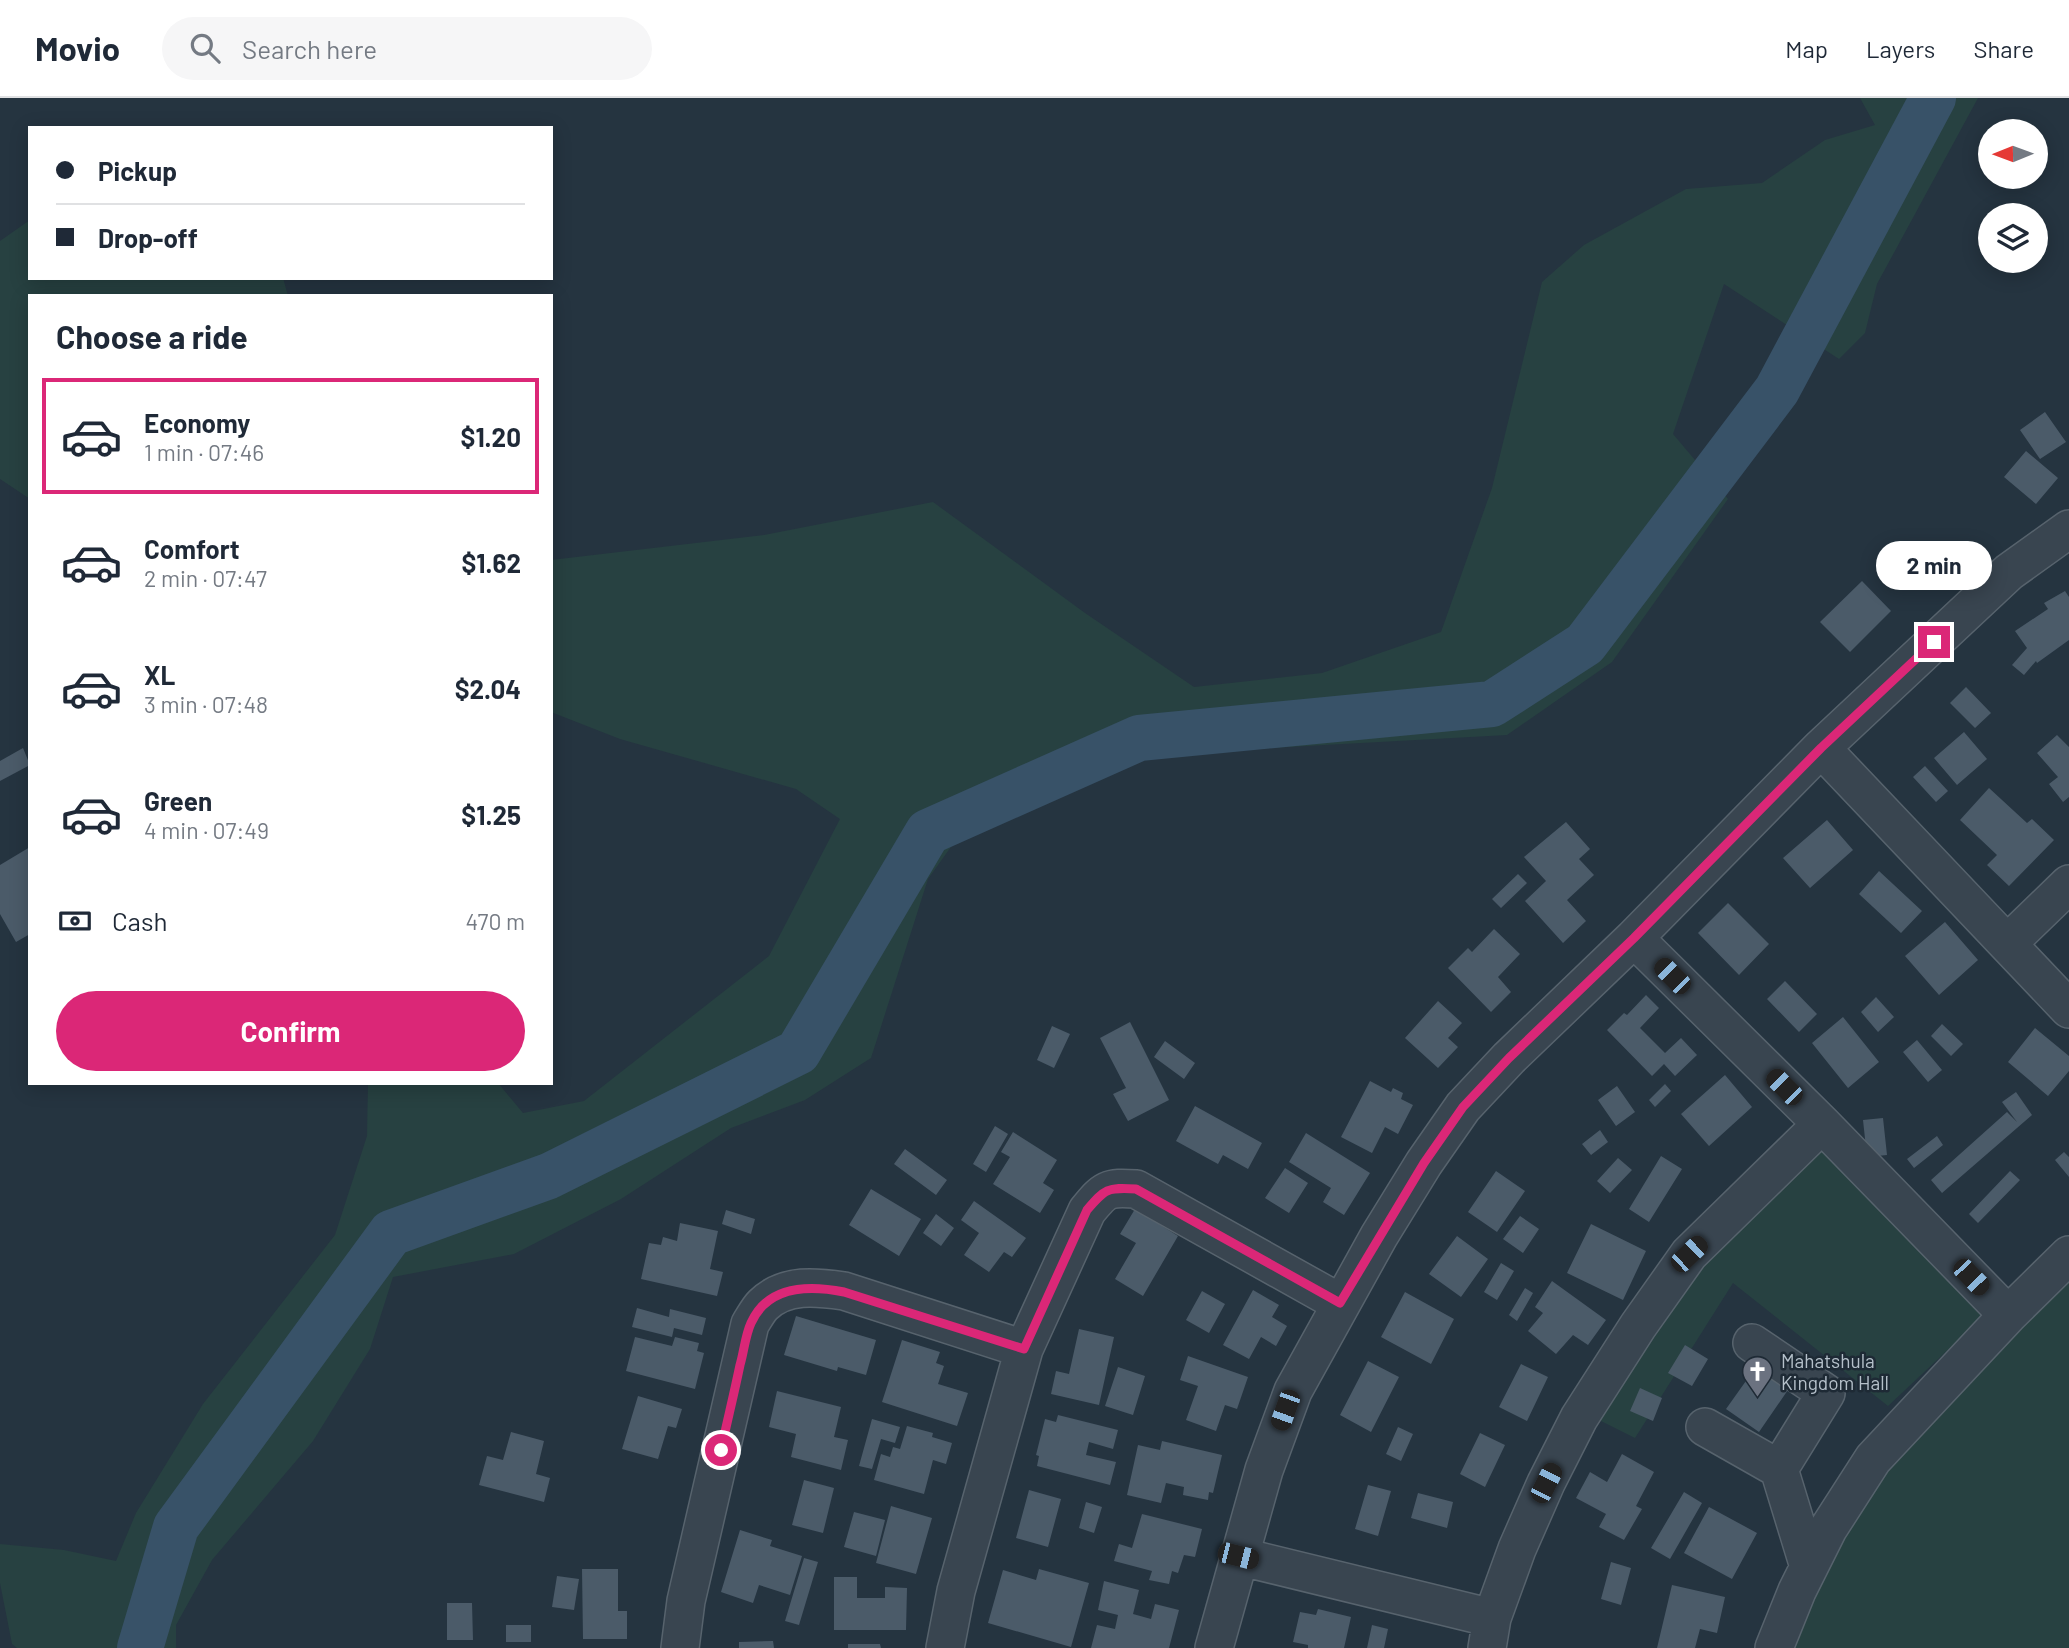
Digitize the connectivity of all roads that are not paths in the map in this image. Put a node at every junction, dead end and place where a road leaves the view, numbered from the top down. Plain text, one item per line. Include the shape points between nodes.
1 (2069, 529) edge
2 (1821, 748) junction
3 (2069, 884) edge
4 (1634, 938) junction
5 (2008, 943) junction
6 (2069, 1009) edge
7 (1822, 1124) junction
8 (2069, 1255) edge
9 (1340, 1303) junction
10 (2008, 1315) junction
11 (1752, 1343) dead end
12 (1024, 1349) junction
13 (1705, 1427) dead end
14 (1779, 1469) junction
15 (1238, 1556) junction
16 (1809, 1567) junction
17 (1490, 1633) edge
18 (680, 1648) edge
19 (945, 1648) edge
20 (1214, 1648) edge
21 (1774, 1648) edge

1 - 2 street via 2009,572
2 - 4 street
2 - 5 street
3 - 5 street
4 - 7 street
4 - 9 street via 1463,1107
5 - 6 street
7 - 10 street
7 - 17 street via 1689,1254 1638,1326 1579,1418 1546,1483 1517,1549
8 - 10 street
9 - 12 street via 1136,1189 1118,1188 1102,1192 1087,1210
9 - 15 street via 1293,1391
10 - 16 street via 1872,1459
11 - 14 street via 1826,1393
12 - 18 street via 815,1286 786,1291 763,1305 750,1324 686,1601
12 - 19 street via 956,1591
13 - 14 street
14 - 16 street
15 - 17 street
15 - 20 street
16 - 21 street

